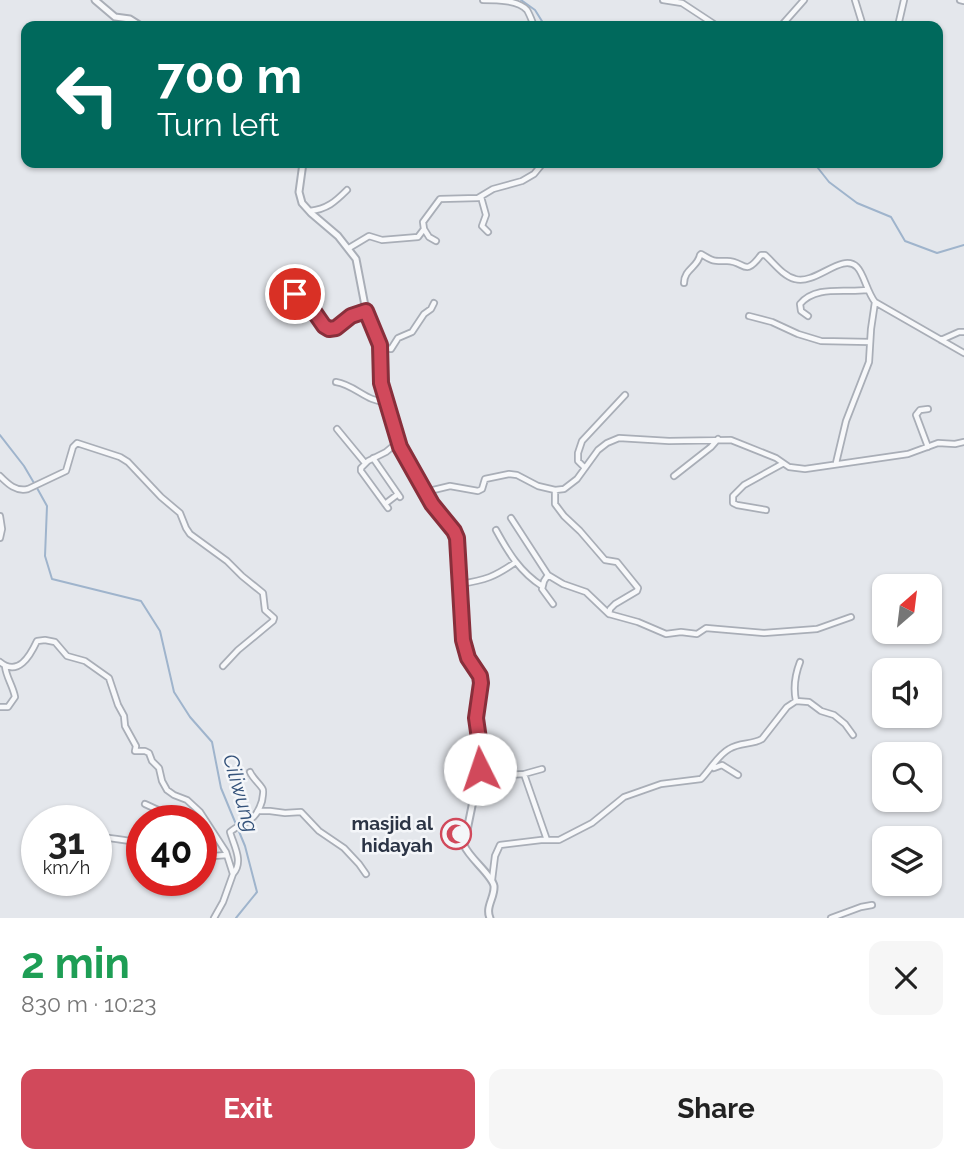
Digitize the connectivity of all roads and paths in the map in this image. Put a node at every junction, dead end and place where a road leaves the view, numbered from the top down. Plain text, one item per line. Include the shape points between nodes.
1 (95, 0) edge
2 (663, 0) edge
3 (804, 0) edge
4 (855, 0) edge
5 (904, 0) edge
6 (483, 1) edge
7 (133, 21) edge
8 (532, 21) edge
9 (709, 21) edge
10 (785, 21) edge
11 (861, 21) edge
12 (899, 21) edge
13 (303, 168) edge
14 (538, 168) edge
15 (347, 190) dead end
16 (481, 197) junction
17 (309, 211) junction
18 (424, 229) junction
19 (488, 232) dead end
20 (436, 240) dead end
21 (349, 247) junction
22 (684, 283) dead end
23 (291, 290) dead end
24 (867, 290) junction
25 (875, 302) junction
26 (434, 303) dead end
27 (366, 311) junction
28 (749, 316) dead end
29 (808, 316) dead end
30 (964, 332) edge
31 (941, 340) junction
32 (870, 342) junction
33 (381, 348) junction
34 (964, 353) edge
35 (336, 382) dead end
36 (625, 395) dead end
37 (386, 402) junction
38 (928, 409) dead end
39 (337, 429) dead end
40 (719, 439) junction
41 (398, 442) junction
42 (964, 442) edge
43 (928, 447) junction
44 (373, 458) junction
45 (365, 463) junction
46 (782, 463) junction
47 (836, 464) junction
48 (585, 468) junction
49 (674, 475) dead end
50 (0, 476) edge
51 (555, 490) junction
52 (425, 492) junction
53 (766, 510) dead end
54 (0, 516) edge
55 (512, 517) dead end
56 (496, 530) dead end
57 (0, 538) edge
58 (516, 562) junction
59 (548, 575) junction
60 (460, 584) junction
61 (542, 586) junction
62 (553, 604) dead end
63 (609, 614) junction
64 (851, 617) dead end
65 (0, 662) edge
66 (800, 662) dead end
67 (5, 666) junction
68 (222, 666) dead end
69 (796, 701) junction
70 (0, 707) edge
71 (853, 735) dead end
72 (481, 765) junction
73 (542, 769) dead end
74 (709, 770) junction
75 (250, 772) dead end
76 (524, 774) junction
77 (738, 775) dead end
78 (192, 805) edge
79 (258, 811) junction
80 (547, 840) junction
81 (217, 841) edge
82 (227, 855) junction
83 (217, 856) edge
84 (233, 874) junction
85 (366, 874) dead end
86 (492, 880) junction
87 (872, 905) dead end
88 (214, 918) edge
89 (490, 918) edge
90 (831, 918) edge

1 - 7 street via 115,17
2 - 9 street via 682,3
3 - 10 street
4 - 11 street
5 - 12 street
6 - 8 street via 518,4
13 - 17 street via 300,197
14 - 16 street via 528,178
15 - 17 street via 324,209
16 - 18 street via 440,199 423,222
16 - 19 street via 486,215 482,226
17 - 21 street
18 - 20 street
18 - 21 street via 415,237 382,240 367,236
21 - 27 street via 357,261
22 - 24 street via 701,254 745,267 763,255 799,280 815,278 839,264 854,265
23 - 27 street via 329,329
24 - 25 street
24 - 29 street via 812,295 800,306
25 - 31 street
25 - 32 street
26 - 33 street via 412,332 396,339 391,349
27 - 33 street
28 - 32 street via 821,341
30 - 31 street
31 - 34 street
32 - 47 street via 867,368 846,421
33 - 37 street via 380,378
35 - 37 street
36 - 48 street via 581,443 578,461
37 - 41 street
38 - 43 street via 916,415
39 - 45 street
40 - 46 street via 737,441
40 - 48 street via 616,439 598,450
40 - 49 street
41 - 44 street
41 - 52 street
42 - 43 street
43 - 47 street
44 - 45 street
44 - 45 street via 399,496 386,506 361,471
46 - 47 street via 805,469
46 - 53 street via 734,494 734,504
48 - 51 street via 571,485
50 - 68 street via 14,488 27,489 66,471 77,443 124,458 179,511 190,534 261,590 265,610 274,621
51 - 52 street via 507,474 486,478 478,491 450,486
51 - 63 street via 555,504 564,516 602,558 617,562 638,587 612,606
52 - 60 street via 456,534
54 - 57 street
55 - 59 street
56 - 58 street
58 - 60 street via 486,580
58 - 61 street
59 - 61 street
59 - 63 street via 586,592
60 - 72 street via 465,648 481,683 476,718
61 - 62 street
63 - 64 street via 666,634 695,635 705,628 765,633 817,629
65 - 67 street
66 - 69 street via 795,674
67 - 70 street via 15,697 8,707
67 - 78 street via 23,662 37,641 45,640 107,675 135,751 149,752 169,792
69 - 71 street via 834,715
69 - 74 street via 762,739 728,749
72 - 76 street via 506,775
72 - 86 street via 464,844
73 - 76 street
74 - 77 street via 722,765
74 - 80 street via 701,779 661,784 624,797 580,830
75 - 79 street via 263,789
76 - 80 street
79 - 84 street via 230,833 238,859
79 - 85 street via 300,812 344,848
80 - 86 street via 500,845
81 - 82 street
82 - 83 street
82 - 84 street
84 - 88 street
86 - 89 street
87 - 90 street

